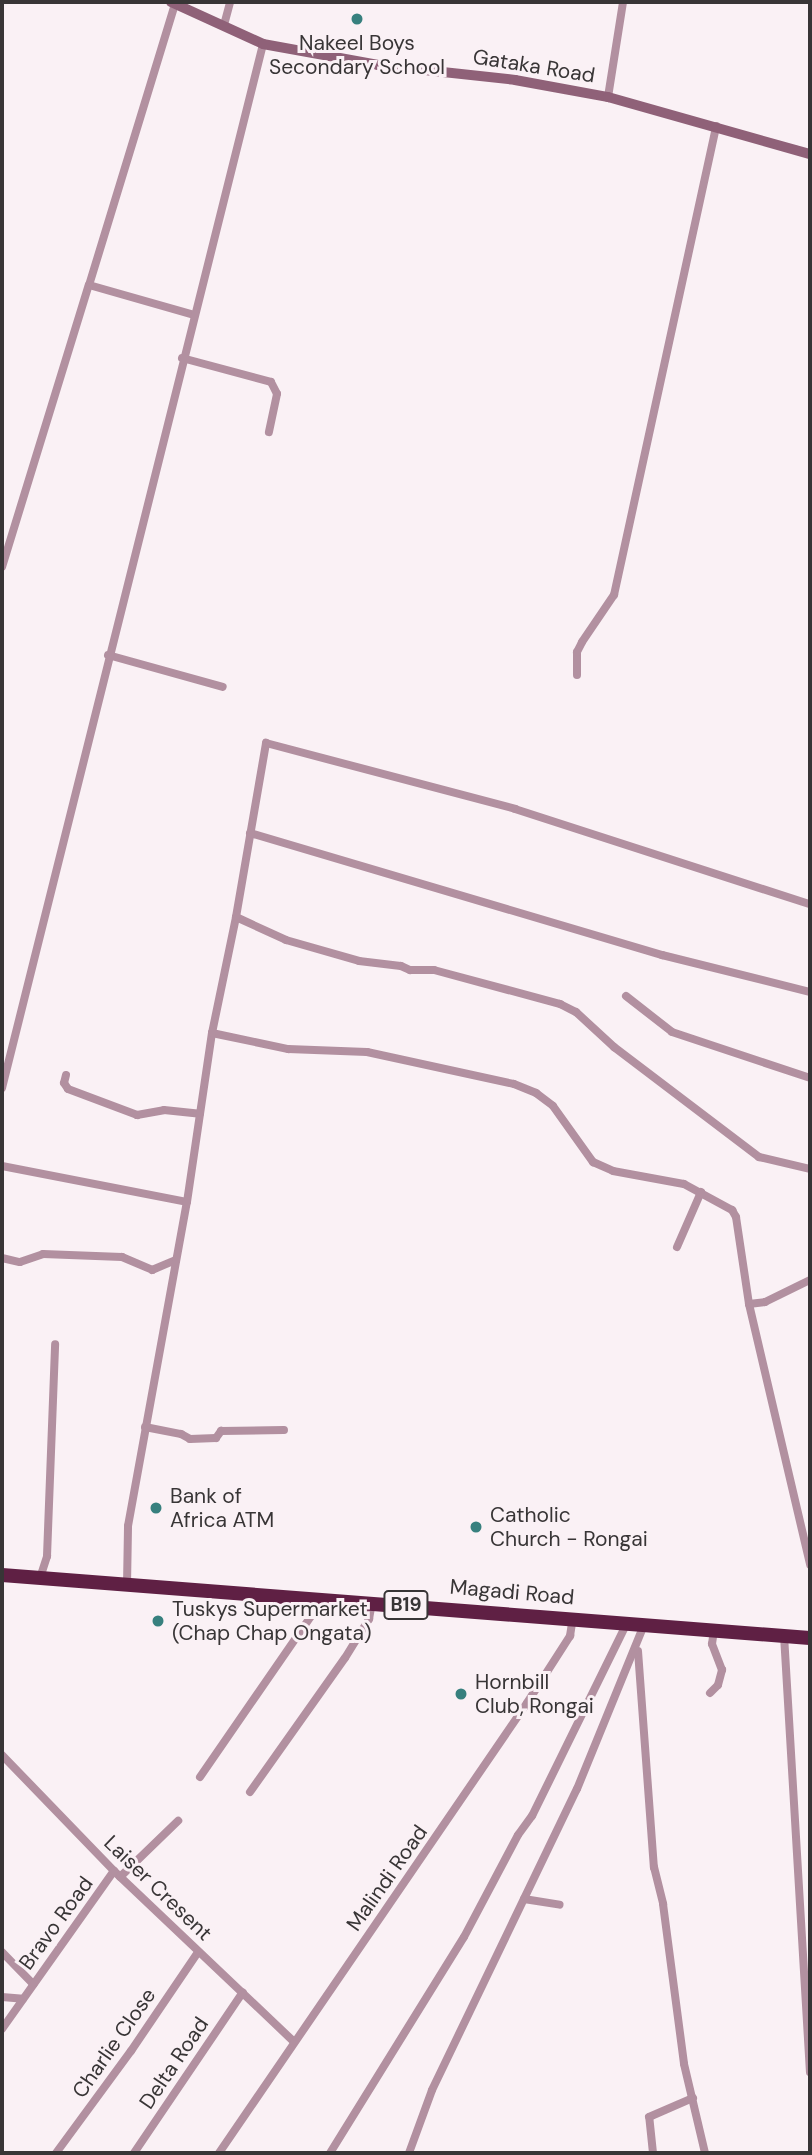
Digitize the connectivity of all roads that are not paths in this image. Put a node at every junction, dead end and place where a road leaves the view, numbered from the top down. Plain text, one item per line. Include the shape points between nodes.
1 (230, 2) edge
2 (623, 2) edge
3 (173, 3) edge
4 (224, 25) junction
5 (262, 44) junction
6 (608, 97) junction
7 (716, 126) junction
8 (810, 154) edge
9 (89, 285) junction
10 (194, 315) junction
11 (182, 358) junction
12 (269, 432) dead end
13 (2, 567) edge
14 (108, 655) junction
15 (577, 675) dead end
16 (223, 687) dead end
17 (250, 833) junction
18 (810, 904) edge
19 (236, 917) junction
20 (810, 992) edge
21 (626, 996) dead end
22 (212, 1033) junction
23 (66, 1075) dead end
24 (810, 1079) edge
25 (2, 1088) edge
26 (200, 1114) junction
27 (2, 1166) edge
28 (810, 1169) edge
29 (701, 1192) junction
30 (187, 1202) junction
31 (677, 1247) dead end
32 (2, 1258) edge
33 (176, 1259) junction
34 (810, 1280) edge
35 (749, 1304) junction
36 (55, 1344) dead end
37 (145, 1427) junction
38 (284, 1430) dead end
39 (810, 1565) edge
40 (2, 1575) edge
41 (40, 1578) junction
42 (127, 1585) junction
43 (307, 1598) junction
44 (372, 1602) junction
45 (573, 1618) junction
46 (627, 1623) junction
47 (644, 1625) junction
48 (714, 1629) junction
49 (784, 1635) junction
50 (810, 1638) edge
51 (638, 1648) junction
52 (710, 1693) dead end
53 (2, 1755) edge
54 (200, 1777) dead end
55 (250, 1792) dead end
56 (178, 1821) dead end
57 (117, 1874) junction
58 (524, 1899) junction
59 (560, 1905) dead end
60 (2, 1952) edge
61 (198, 1952) junction
62 (33, 1984) junction
63 (243, 1992) junction
64 (2, 1997) edge
65 (23, 1998) junction
66 (2, 2029) edge
67 (293, 2041) junction
68 (810, 2072) edge
69 (693, 2098) junction
70 (56, 2153) edge
71 (134, 2153) edge
72 (219, 2153) edge
73 (330, 2153) edge
74 (409, 2153) edge
75 (653, 2153) edge
76 (705, 2153) edge

1 - 4 street
2 - 6 street
3 - 4 street, Gataka Road
3 - 9 street
4 - 5 street, Gataka Road
5 - 6 street, Gataka Road
5 - 10 street
6 - 7 street, Gataka Road
7 - 8 street, Gataka Road
7 - 15 street via 614,595 577,652
9 - 10 street
9 - 13 street
10 - 11 street
11 - 12 street via 271,382 277,394
11 - 14 street
14 - 16 street
14 - 25 street
17 - 18 street via 266,743 514,809
17 - 19 street
17 - 20 street via 662,955
19 - 22 street
19 - 28 street via 286,940 359,961 434,970 560,1004 759,1157
21 - 24 street via 671,1032
22 - 26 street
22 - 29 street via 298,1050 367,1052 514,1084 553,1106 593,1162
23 - 26 street via 68,1088 137,1115 164,1110
26 - 30 street
27 - 30 street
29 - 31 street
29 - 35 street via 720,1201 736,1217
30 - 33 street
32 - 33 street via 20,1262 43,1254 122,1257 152,1269
33 - 37 street
34 - 35 street via 765,1302
35 - 39 street
36 - 41 street via 47,1556
37 - 38 street via 190,1439 216,1438 221,1431
37 - 42 street via 128,1526
40 - 41 highway, Magadi Road / B19
41 - 42 highway, Magadi Road / B19
42 - 43 highway, Magadi Road / B19
43 - 44 highway, Magadi Road / B19
43 - 54 street via 311,1616
44 - 45 highway, Magadi Road / B19
44 - 55 street via 369,1619 345,1658
45 - 46 highway, Magadi Road / B19
45 - 67 street, Malindi Road via 570,1636 527,1703
46 - 47 highway, Magadi Road / B19
46 - 73 street via 536,1807 464,1937
47 - 48 highway, Magadi Road / B19
47 - 51 street
48 - 49 highway, Magadi Road / B19
48 - 52 street via 712,1644 722,1670
49 - 50 highway, Magadi Road / B19
49 - 68 street
51 - 58 street
51 - 69 street via 654,1867
53 - 57 street, Laiser Cresent
56 - 57 street, Bravo Road
57 - 61 street, Laiser Cresent
57 - 62 street, Bravo Road
58 - 59 street
58 - 74 street via 432,2090
60 - 62 street
61 - 63 street, Laiser Cresent
61 - 70 street, Charlie Close
62 - 65 street, Bravo Road
63 - 67 street, Laiser Cresent
63 - 71 street, Delta Road
64 - 65 street
65 - 66 street, Bravo Road
67 - 72 street, Malindi Road
69 - 75 street via 649,2117
69 - 76 street

